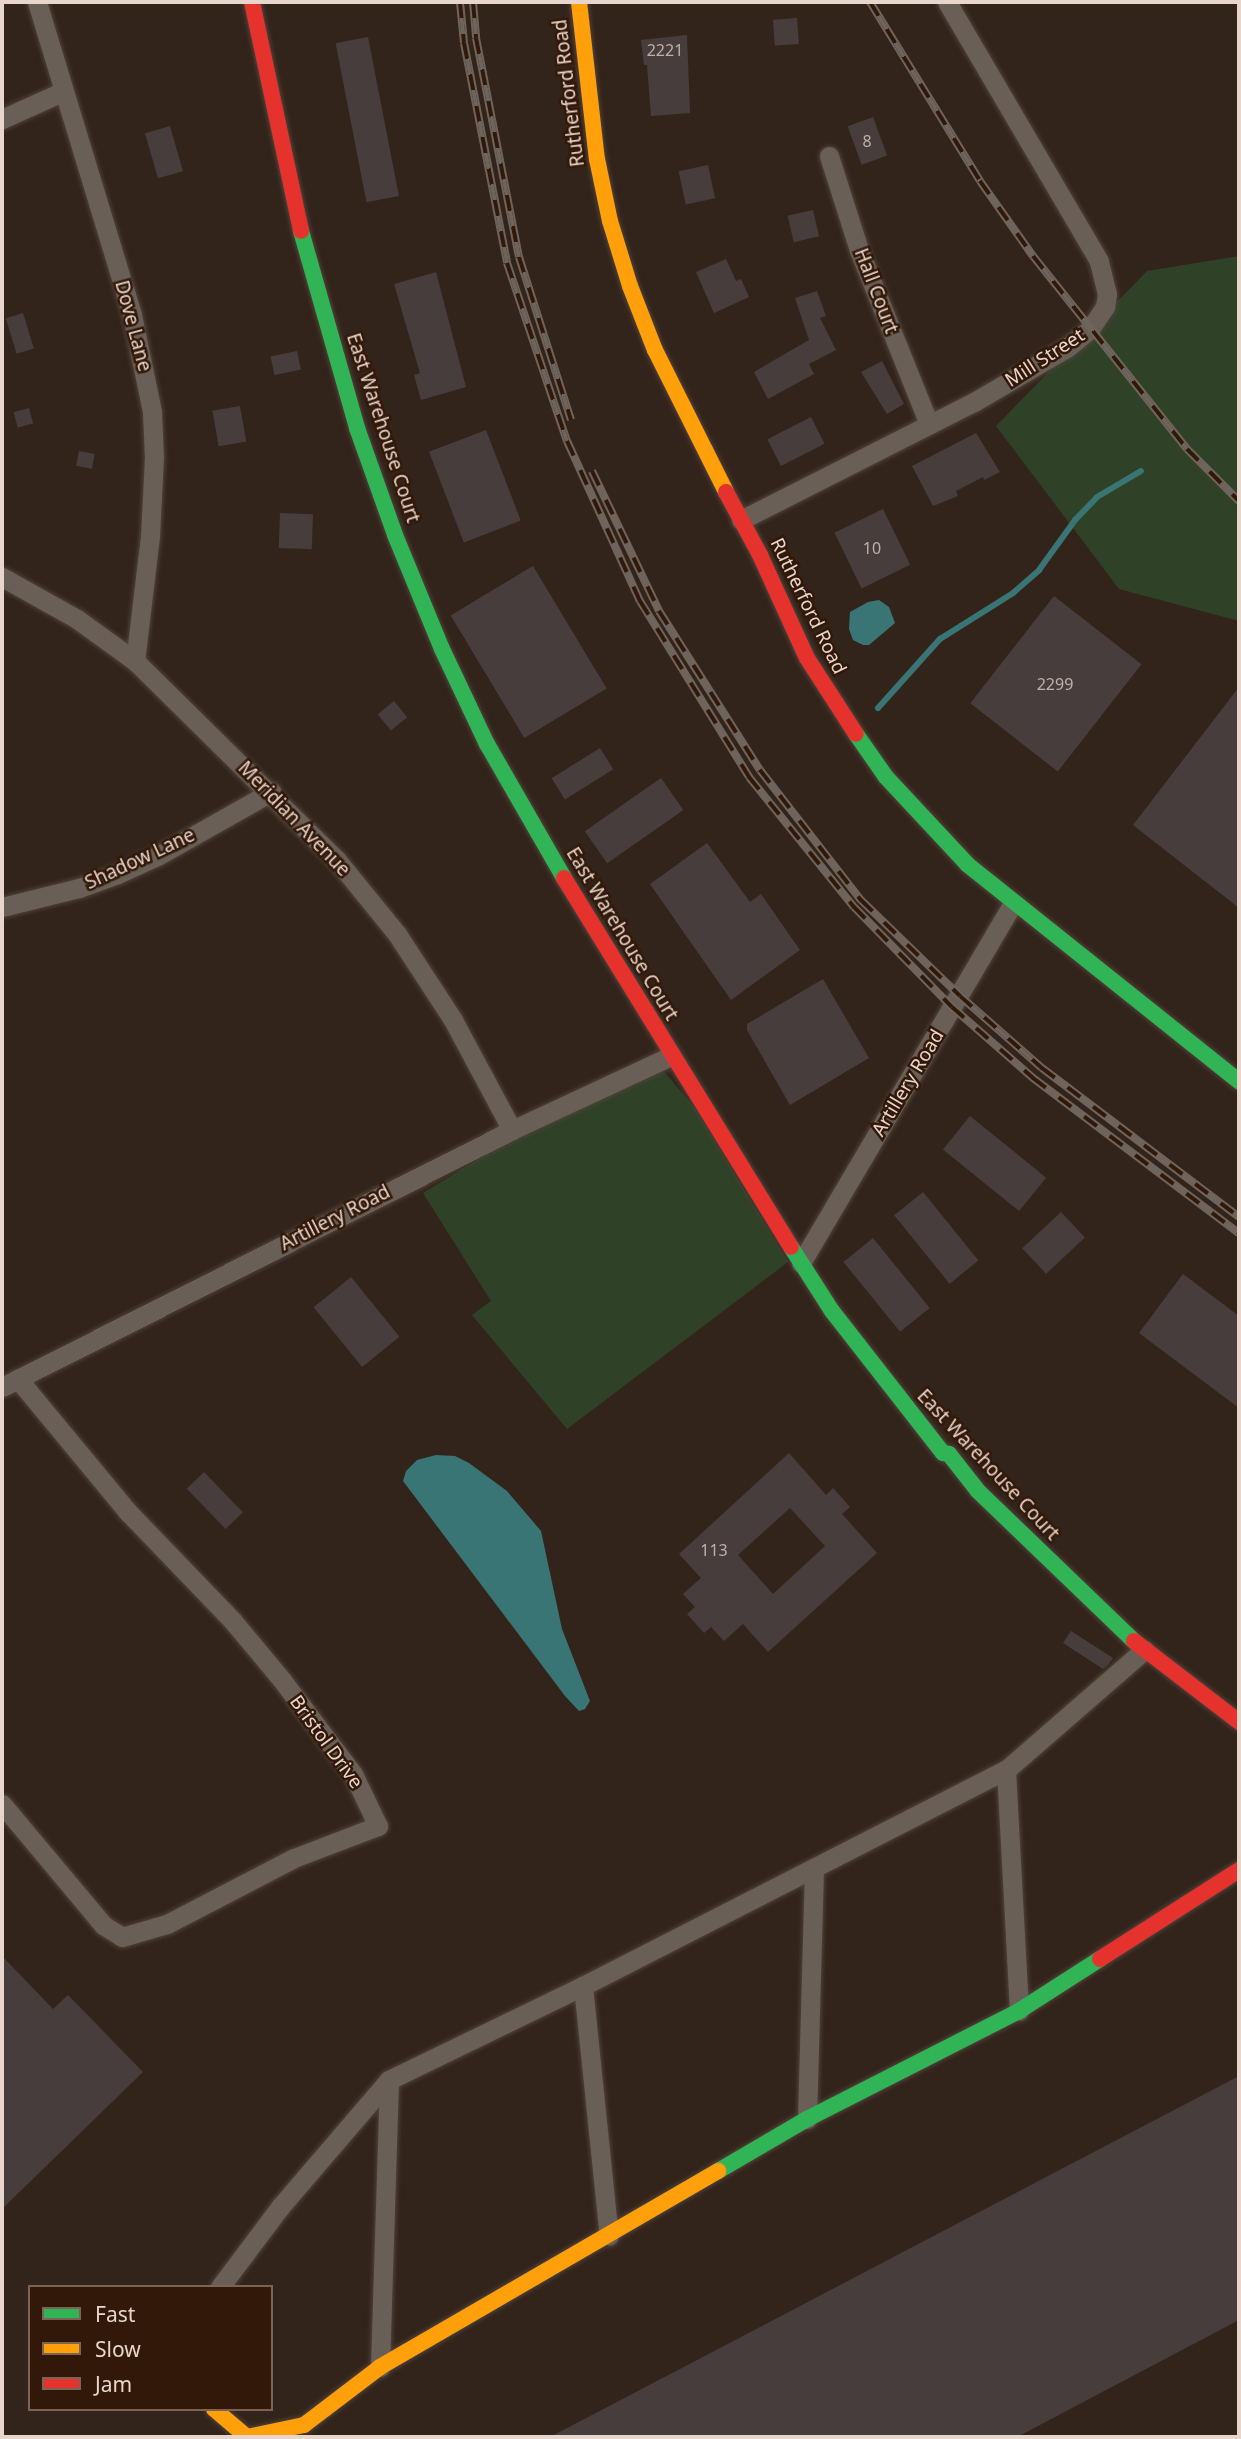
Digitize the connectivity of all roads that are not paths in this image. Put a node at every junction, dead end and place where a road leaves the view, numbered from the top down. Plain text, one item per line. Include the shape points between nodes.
1 (37, 2) edge
2 (252, 2) edge
3 (579, 2) edge
4 (947, 2) edge
5 (64, 91) junction
6 (2, 119) edge
7 (829, 156) dead end
8 (929, 424) junction
9 (741, 520) junction
10 (2, 577) edge
11 (135, 661) junction
12 (271, 792) junction
13 (1013, 903) junction
14 (2, 907) edge
15 (671, 1056) junction
16 (1239, 1081) edge
17 (512, 1130) junction
18 (801, 1263) junction
19 (10, 1383) edge
20 (1143, 1650) junction
21 (1239, 1722) edge
22 (1006, 1770) junction
23 (2, 1804) edge
24 (814, 1870) junction
25 (1239, 1870) edge
26 (583, 1986) junction
27 (1019, 2011) junction
28 (389, 2080) junction
29 (807, 2119) junction
30 (609, 2236) junction
31 (222, 2285) edge
32 (380, 2367) junction
33 (216, 2411) edge

1 - 5 street, Dove Lane
2 - 15 street, East Warehouse Court via 298,222 358,428 400,545 487,744
3 - 9 street, Rutherford Road via 597,159 622,260 655,350
4 - 8 street, Mill Street via 1099,261 1107,294 1102,313 1068,348
5 - 6 street
5 - 11 street, Dove Lane via 132,315 152,412 150,536
7 - 8 street, Hall Court via 859,250
8 - 9 street, Mill Street
9 - 13 street, Rutherford Road via 807,658 858,739 919,816
10 - 11 street, Meridian Avenue via 77,619
11 - 12 street, Meridian Avenue
12 - 14 street, Shadow Lane via 118,874
12 - 17 street, Meridian Avenue via 336,859 397,934 453,1020
13 - 16 street, Rutherford Road
13 - 18 street, Artillery Road
15 - 17 street, Artillery Road
15 - 18 street, East Warehouse Court
17 - 19 street, Artillery Road
18 - 20 street, East Warehouse Court via 838,1319 943,1453
19 - 23 street, Bristol Drive via 232,1620 282,1680 353,1774 379,1826 294,1858 167,1924 122,1937 103,1925
20 - 21 street, East Warehouse Court
20 - 22 street
22 - 24 street
22 - 27 street
24 - 26 street
24 - 29 street
25 - 27 street
26 - 28 street
26 - 30 street
27 - 29 street
28 - 31 street via 280,2207
28 - 32 street
29 - 30 street
30 - 32 street
32 - 33 street via 304,2425 247,2437

